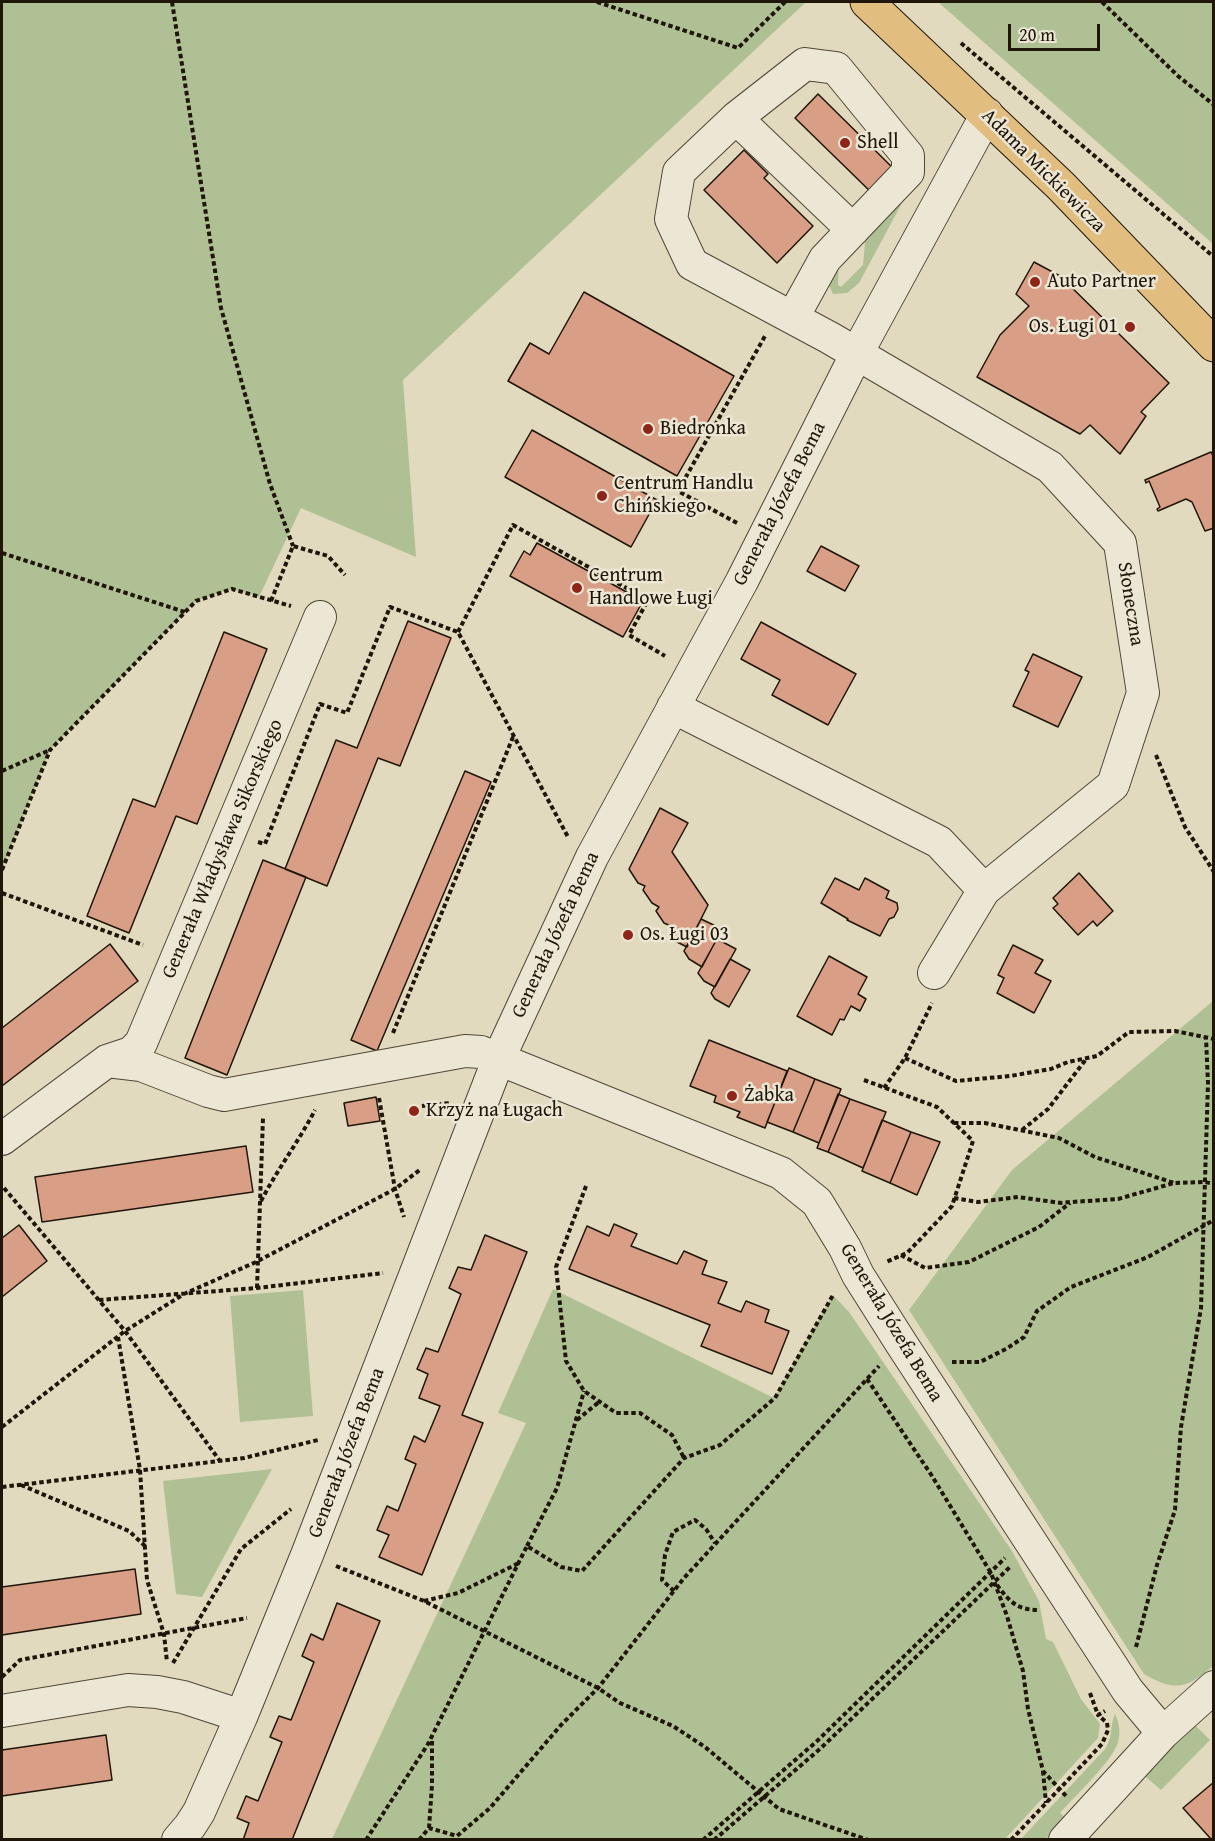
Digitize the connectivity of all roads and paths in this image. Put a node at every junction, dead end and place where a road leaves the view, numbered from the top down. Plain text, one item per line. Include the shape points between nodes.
1 (172, 2) edge
2 (597, 2) edge
3 (785, 2) edge
4 (867, 2) edge
5 (1102, 2) edge
6 (958, 40) dead end
7 (1214, 105) edge
8 (987, 114) junction
9 (736, 118) junction
10 (853, 230) junction
11 (1214, 257) edge
12 (786, 313) junction
13 (1214, 345) edge
14 (857, 353) junction
15 (764, 538) junction
16 (293, 546) junction
17 (2, 553) edge
18 (345, 575) dead end
19 (271, 601) junction
20 (185, 612) junction
21 (321, 617) joint
22 (458, 632) junction
23 (673, 661) dead end
24 (673, 707) junction
25 (514, 736) junction
26 (50, 750) junction
27 (1155, 752) dead end
28 (2, 771) edge
29 (250, 838) dead end
30 (592, 857) junction
31 (2, 870) edge
32 (1214, 872) edge
33 (984, 890) junction
34 (2, 893) edge
35 (143, 945) dead end
36 (934, 973) joint
37 (1206, 1038) junction
38 (1214, 1039) edge
39 (499, 1058) junction
40 (905, 1058) junction
41 (1088, 1058) junction
42 (107, 1061) junction
43 (378, 1078) junction
44 (864, 1080) dead end
45 (884, 1088) junction
46 (455, 1102) dead end
47 (316, 1106) dead end
48 (422, 1106) dead end
49 (263, 1108) dead end
50 (953, 1122) junction
51 (1022, 1131) junction
52 (2, 1139) edge
53 (428, 1164) dead end
54 (1205, 1182) junction
55 (1174, 1183) junction
56 (1214, 1184) edge
57 (586, 1186) dead end
58 (4, 1188) dead end
59 (395, 1189) junction
60 (954, 1198) junction
61 (1071, 1202) junction
62 (259, 1205) junction
63 (1214, 1220) edge
64 (1204, 1225) junction
65 (408, 1227) dead end
66 (901, 1255) junction
67 (256, 1262) junction
68 (854, 1265) junction
69 (384, 1273) dead end
70 (256, 1288) junction
71 (184, 1294) junction
72 (99, 1300) junction
73 (125, 1331) junction
74 (118, 1337) junction
75 (905, 1350) junction
76 (867, 1379) junction
77 (584, 1391) junction
78 (600, 1402) junction
79 (576, 1420) junction
80 (2, 1427) edge
81 (324, 1438) dead end
82 (684, 1458) junction
83 (220, 1461) junction
84 (140, 1470) junction
85 (20, 1485) junction
86 (2, 1487) edge
87 (293, 1507) dead end
88 (716, 1544) junction
89 (145, 1546) junction
90 (527, 1546) junction
91 (1012, 1551) dead end
92 (307, 1555) junction
93 (1017, 1560) dead end
94 (519, 1562) junction
95 (991, 1574) junction
96 (994, 1582) junction
97 (674, 1591) junction
98 (424, 1601) junction
99 (258, 1616) dead end
100 (1045, 1620) dead end
101 (194, 1628) junction
102 (484, 1630) junction
103 (164, 1634) junction
104 (1136, 1649) dead end
105 (2, 1677) edge
106 (1214, 1687) edge
107 (598, 1688) junction
108 (1089, 1688) dead end
109 (1107, 1710) dead end
110 (2, 1711) edge
111 (1098, 1715) junction
112 (241, 1717) junction
113 (1163, 1733) junction
114 (432, 1736) junction
115 (1043, 1771) junction
116 (1059, 1788) junction
117 (759, 1792) junction
118 (765, 1797) junction
119 (1071, 1801) dead end
120 (1046, 1803) junction
121 (429, 1828) junction
122 (178, 1839) edge
123 (366, 1839) edge
124 (419, 1839) edge
125 (703, 1839) edge
126 (714, 1839) edge
127 (868, 1839) edge
128 (1011, 1839) edge
129 (1065, 1839) edge

1 - 16 path via 221,308 270,484
2 - 3 path via 738,48
4 - 8 main road, Adama Mickiewicza
5 - 7 path
6 - 11 path
8 - 13 main road, Adama Mickiewicza
8 - 14 street, Generała Józefa Bema
9 - 10 street
9 - 10 street, Słoneczna via 805,64 836,68 908,156 908,172
9 - 12 street, Słoneczna via 679,172 671,219 692,264
10 - 12 street, Słoneczna via 825,259
12 - 14 street, Słoneczna
12 - 15 path via 678,491
14 - 15 street, Generała Józefa Bema
14 - 33 street, Słoneczna via 1050,467 1120,543 1143,693 1113,785
15 - 24 street, Generała Józefa Bema
16 - 18 path via 328,556
16 - 19 path
17 - 20 path
19 - 20 path via 232,589 196,601
19 - 21 path
20 - 26 path
21 - 42 street, Generała Władysława Sikorskiego via 141,1043 131,1053
22 - 23 path via 513,525 648,600 629,635
22 - 25 path
22 - 29 path via 390,607 347,713 321,704 265,844
24 - 30 street, Generała Józefa Bema
24 - 33 street via 939,842
25 - 30 path via 573,847
25 - 43 path
26 - 28 path
26 - 31 path
27 - 32 path via 1185,827
30 - 39 street, Generała Józefa Bema
33 - 36 street, Słoneczna
34 - 35 path
36 - 40 path via 933,1001
37 - 38 path
37 - 41 path via 1175,1031 1129,1032 1097,1056
37 - 54 path
39 - 43 street via 465,1051
39 - 68 street, Generała Józefa Bema via 781,1173 817,1202
39 - 92 street, Generała Józefa Bema
40 - 41 path via 956,1081 1051,1069
40 - 45 path
41 - 51 path via 1048,1109
42 - 43 street via 141,1065 224,1095
42 - 52 street, Generała Władysława Sikorskiego
43 - 59 path
44 - 45 path
45 - 50 path via 937,1107
46 - 48 path
47 - 62 path
49 - 62 path
50 - 51 path via 985,1123
50 - 60 path via 973,1141
51 - 55 path via 1059,1138 1095,1157
53 - 59 path
54 - 55 path
54 - 56 path
54 - 64 path
55 - 61 path via 1118,1199
57 - 77 path via 556,1267 566,1361
58 - 72 path
59 - 65 path
59 - 67 path
60 - 61 path via 978,1202 1018,1197
60 - 66 path via 952,1206
61 - 66 path via 1039,1227 969,1262 925,1268
62 - 67 path
63 - 64 path
64 - 75 path via 1148,1257 1071,1287 1037,1311 1024,1337 980,1362 958,1363
64 - 104 path via 1202,1308 1182,1427 1175,1510
66 - 68 path
67 - 70 path
67 - 71 path
68 - 75 street, Generała Józefa Bema
68 - 82 path via 775,1398 720,1445
69 - 70 path
70 - 71 path
71 - 72 path
71 - 73 path
72 - 73 path
73 - 74 path
73 - 83 path
74 - 80 path
74 - 84 path
75 - 76 path
75 - 113 street, Generała Józefa Bema via 1128,1691
76 - 88 path
76 - 95 path
77 - 78 path
77 - 79 path
78 - 79 path
78 - 82 path via 616,1413 640,1413 648,1418 672,1435
79 - 90 path via 557,1488
81 - 83 path
82 - 90 path via 582,1571 561,1567
83 - 84 path
84 - 85 path
84 - 89 path
85 - 86 path
85 - 89 path via 129,1531
87 - 101 path via 241,1549
88 - 97 path
88 - 97 path via 695,1520 673,1532 664,1555 662,1580
89 - 103 path via 147,1580
90 - 94 path
91 - 95 path
92 - 98 path
92 - 112 street, Generała Józefa Bema
93 - 96 path
94 - 98 path via 458,1593
94 - 102 path
95 - 96 path
95 - 117 path
96 - 100 path via 1011,1602 1025,1610 1039,1610
96 - 115 path via 1023,1671
96 - 118 path
97 - 107 path
98 - 102 path
99 - 101 path
101 - 103 path
101 - 103 path via 168,1671
102 - 107 path
102 - 114 path
103 - 105 path via 20,1660
106 - 113 street
107 - 117 path via 620,1703 673,1726
107 - 121 path via 490,1809 457,1836
108 - 111 path
109 - 111 path
110 - 112 street via 128,1690 183,1697
111 - 116 path via 1107,1723 1108,1730 1102,1744
112 - 122 street, Generała Józefa Bema via 199,1812
113 - 129 street
114 - 121 path
114 - 123 path
115 - 116 path
115 - 120 path
116 - 119 path
116 - 120 path
117 - 118 path
117 - 125 path
118 - 126 path
118 - 127 path via 779,1809
120 - 128 path
121 - 124 path

